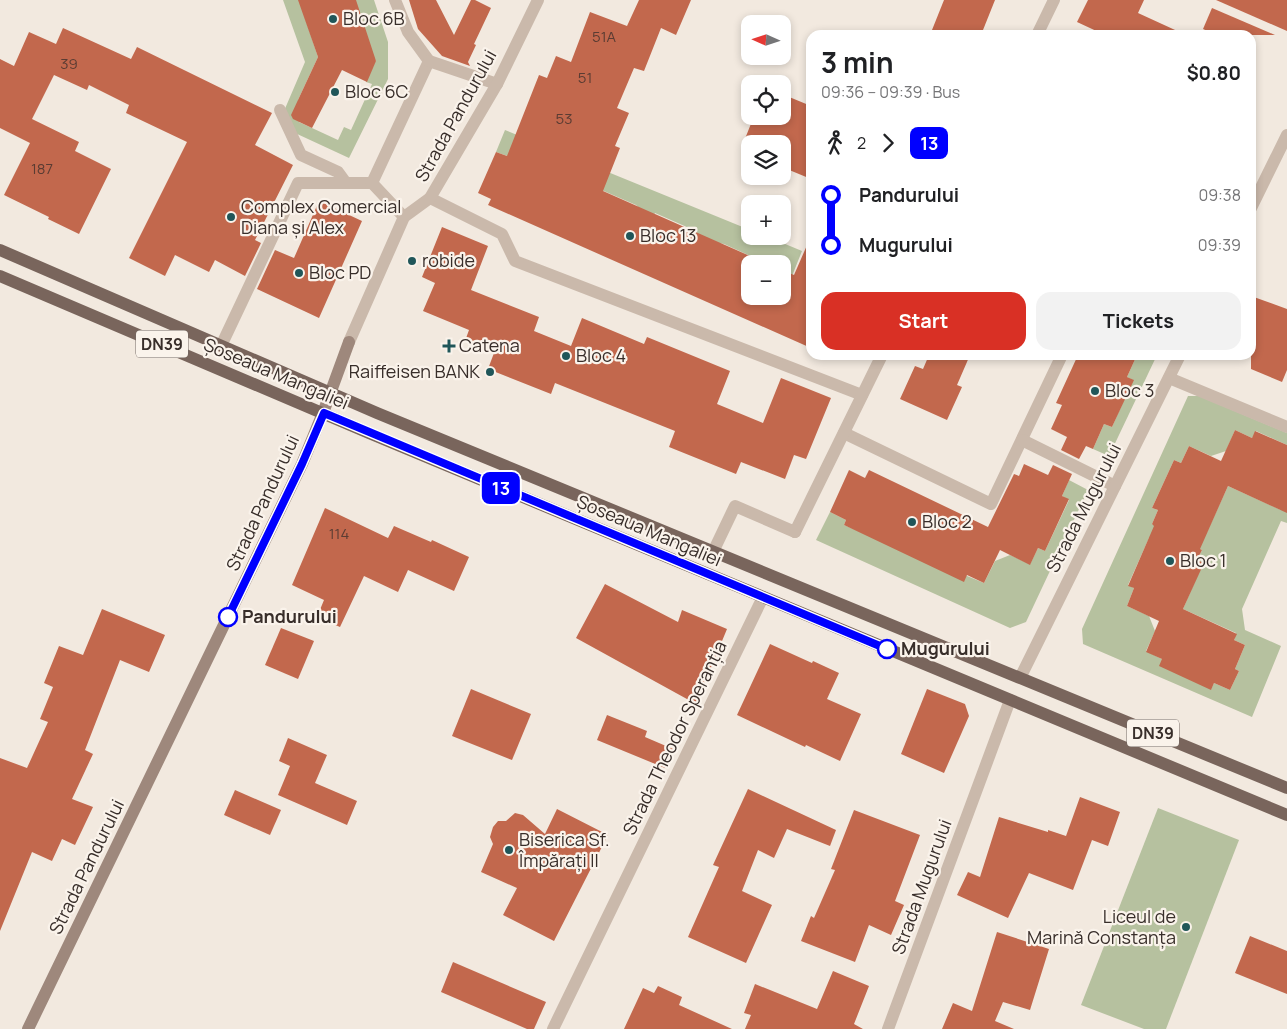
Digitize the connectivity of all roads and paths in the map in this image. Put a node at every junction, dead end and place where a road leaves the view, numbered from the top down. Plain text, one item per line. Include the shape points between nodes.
1 (395, 0) edge
2 (538, 0) edge
3 (1054, 0) edge
4 (1039, 30) edge
5 (429, 61) junction
6 (497, 84) junction
7 (280, 110) dead end
8 (1287, 135) edge
9 (372, 182) junction
10 (346, 183) junction
11 (430, 198) junction
12 (1256, 198) edge
13 (404, 217) junction
14 (0, 250) edge
15 (0, 276) edge
16 (221, 346) junction
17 (880, 360) edge
18 (1060, 360) edge
19 (1178, 360) edge
20 (1169, 378) junction
21 (331, 393) junction
22 (862, 395) junction
23 (324, 413) junction
24 (1287, 427) edge
25 (844, 433) junction
26 (1022, 440) junction
27 (1115, 486) junction
28 (713, 552) junction
29 (763, 597) junction
30 (1020, 678) junction
31 (1010, 700) junction
32 (1287, 788) edge
33 (1287, 815) edge
34 (28, 1029) edge
35 (553, 1029) edge
36 (888, 1029) edge

1 - 5 street via 408,32
2 - 6 street, Strada Pandurului
3 - 4 street
5 - 6 street
5 - 9 street
6 - 11 street, Strada Pandurului
7 - 10 street via 301,155 338,172
8 - 12 street
9 - 10 street
9 - 13 street
10 - 16 street via 298,183
11 - 13 street, Strada Pandurului
11 - 22 street via 502,234 515,261
13 - 21 street, Strada Pandurului via 349,342
14 - 16 main road, Șoseaua Mangaliei / DN39
15 - 23 main road, Șoseaua Mangaliei / DN39
16 - 21 main road, Șoseaua Mangaliei / DN39
17 - 22 street
18 - 26 street
19 - 20 street, Strada Mugurului
20 - 24 street
20 - 27 street, Strada Mugurului
21 - 23 street, Strada Pandurului
21 - 28 main road, Șoseaua Mangaliei / DN39
22 - 25 street
23 - 29 main road, Șoseaua Mangaliei / DN39
23 - 34 street, Strada Pandurului
25 - 26 street via 991,504
25 - 28 street via 795,532 735,506
26 - 27 street
27 - 30 street, Strada Mugurului
28 - 30 main road, Șoseaua Mangaliei / DN39
29 - 31 main road, Șoseaua Mangaliei / DN39
29 - 35 street, Strada Theodor Speranția
30 - 32 main road, Șoseaua Mangaliei / DN39
31 - 33 main road, Șoseaua Mangaliei / DN39
31 - 36 street, Strada Mugurului

